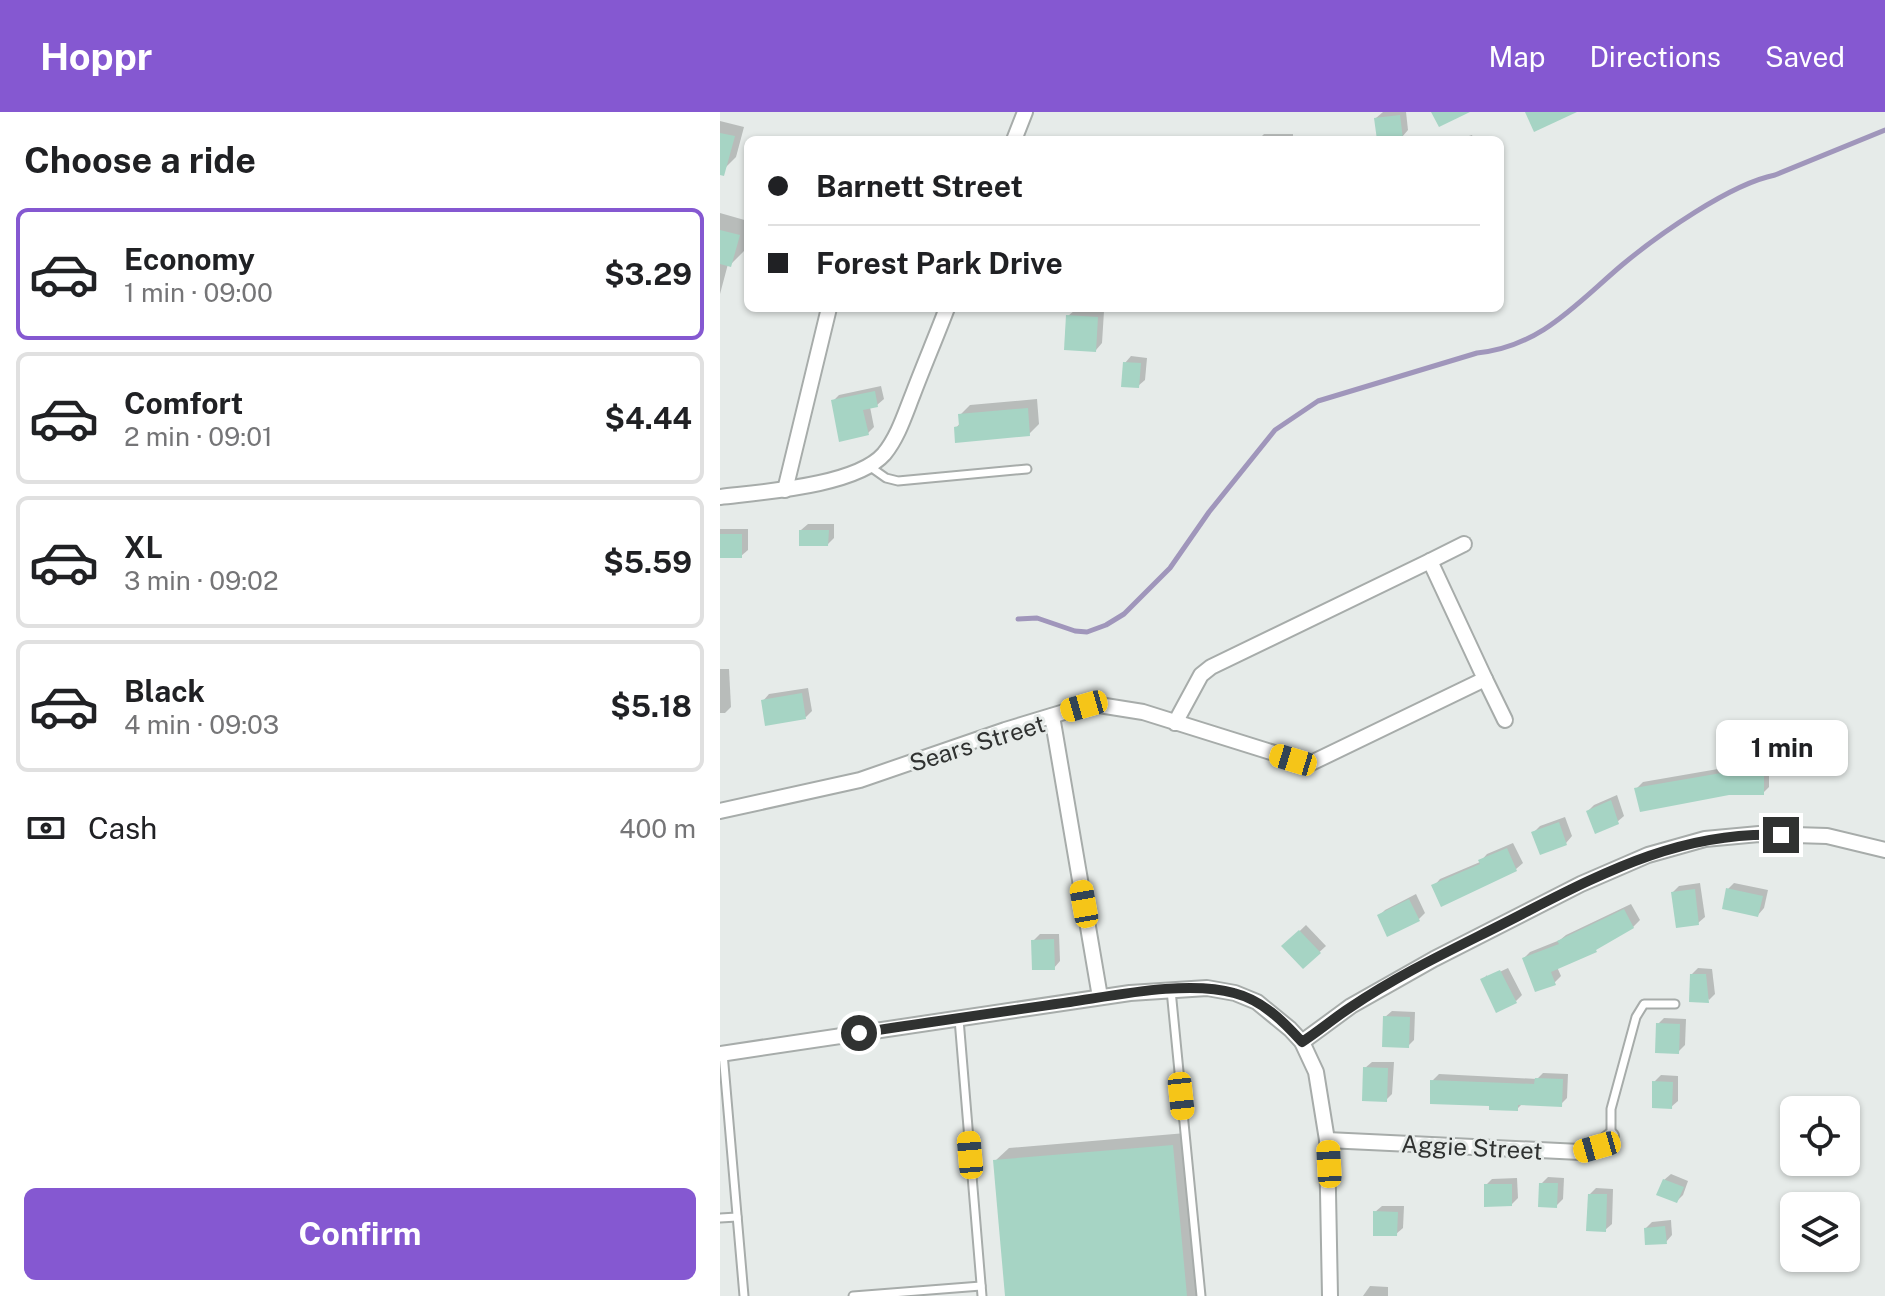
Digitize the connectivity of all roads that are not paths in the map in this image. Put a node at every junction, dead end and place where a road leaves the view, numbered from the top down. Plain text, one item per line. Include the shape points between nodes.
1 (1025, 112) edge
2 (1016, 136) edge
3 (828, 312) edge
4 (945, 312) edge
5 (869, 466) junction
6 (1027, 469) dead end
7 (785, 490) junction
8 (720, 497) edge
9 (1464, 544) dead end
10 (1430, 561) junction
11 (1485, 679) junction
12 (1052, 716) junction
13 (1505, 720) dead end
14 (1175, 723) junction
15 (720, 811) edge
16 (1885, 850) edge
17 (1171, 990) junction
18 (1100, 997) junction
19 (1675, 1004) dead end
20 (959, 1018) junction
21 (1302, 1042) junction
22 (722, 1054) edge
23 (1611, 1136) joint
24 (1327, 1140) junction
25 (737, 1217) junction
26 (720, 1218) edge
27 (981, 1286) junction
28 (744, 1296) edge
29 (853, 1296) edge
30 (982, 1296) edge
31 (1201, 1296) edge
32 (1330, 1296) edge

1 - 2 street
3 - 7 street
4 - 5 street via 894,440
5 - 6 lane via 898,481
5 - 7 street
7 - 8 street
9 - 10 street
10 - 11 street
10 - 14 street via 1211,667 1201,675
11 - 13 street
11 - 14 street via 1309,764
12 - 14 street via 1099,705
12 - 15 street, Sears Street via 860,780
12 - 18 street, Sears Street
16 - 21 street via 1827,836 1759,834 1705,839 1648,855 1434,959 1351,1006
17 - 18 street
17 - 21 street via 1235,993 1268,1010
17 - 31 lane
18 - 20 street
19 - 23 lane via 1644,1004 1636,1017 1611,1109
20 - 22 street
20 - 27 lane
21 - 24 street via 1316,1072
22 - 25 lane
23 - 24 street, Aggie Street via 1580,1152
24 - 32 street
25 - 26 lane
25 - 28 lane
27 - 29 lane
27 - 30 lane

